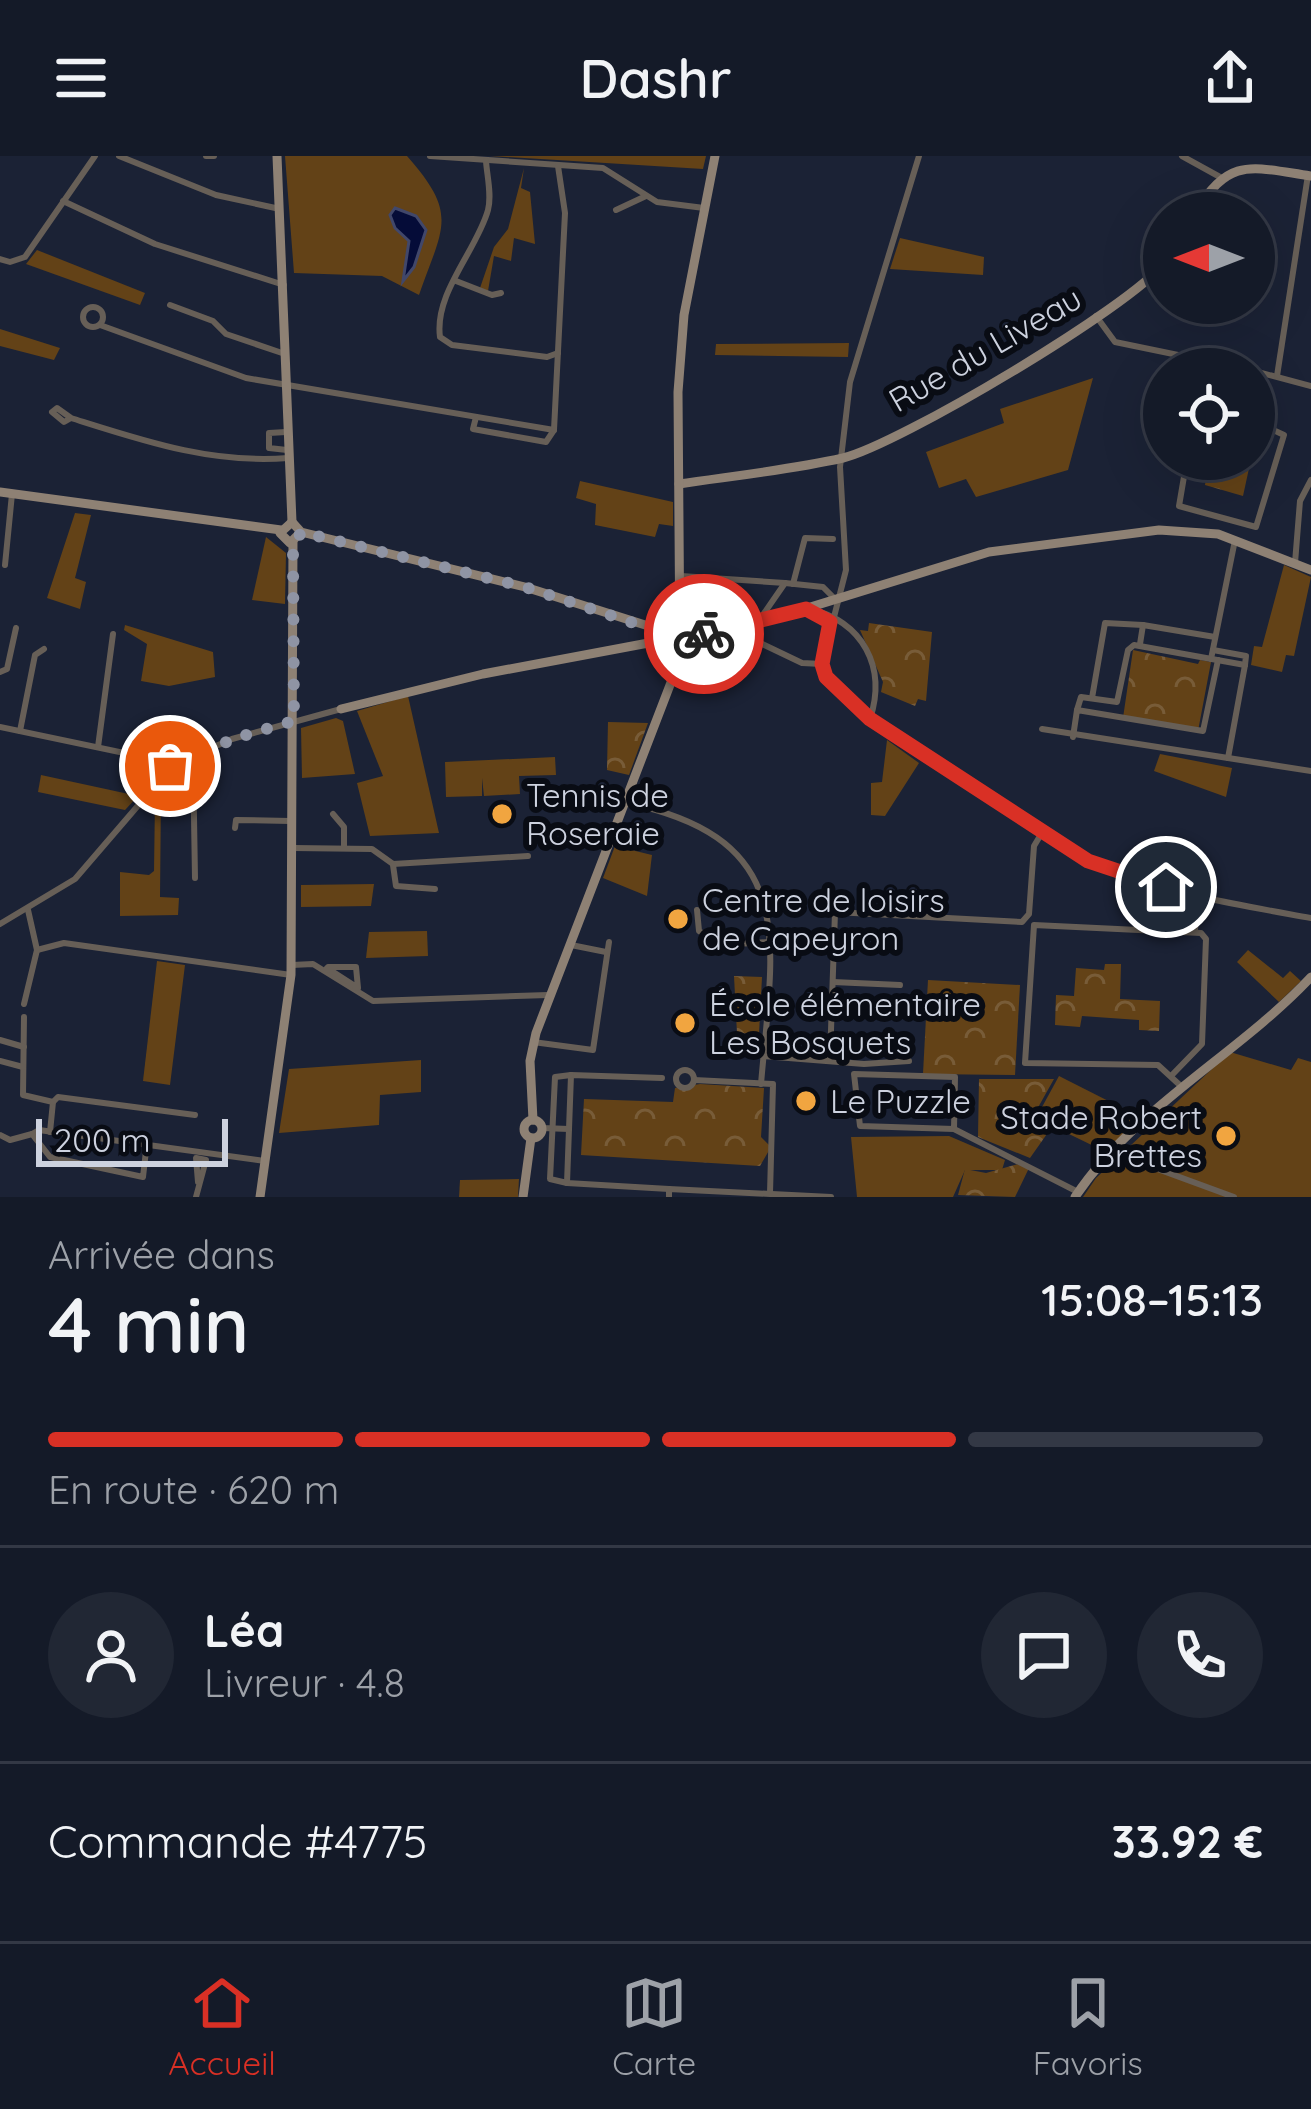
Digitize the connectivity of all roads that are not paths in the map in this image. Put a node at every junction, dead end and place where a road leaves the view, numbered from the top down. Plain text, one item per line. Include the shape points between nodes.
1 (95, 156) edge
2 (119, 156) edge
3 (277, 156) edge
4 (430, 156) edge
5 (715, 156) edge
6 (920, 156) edge
7 (1182, 156) edge
8 (485, 160) junction
9 (1260, 162) edge
10 (558, 166) junction
11 (1309, 176) edge
12 (1220, 177) junction
13 (1210, 192) edge
14 (646, 196) junction
15 (63, 201) junction
16 (704, 208) junction
17 (283, 209) junction
18 (616, 210) dead end
19 (0, 259) edge
20 (456, 281) junction
21 (285, 285) junction
22 (1143, 286) edge
23 (501, 292) dead end
24 (170, 305) dead end
25 (1096, 316) junction
26 (100, 325) dead end
27 (1144, 348) edge
28 (557, 353) junction
29 (285, 354) junction
30 (1277, 376) joint
31 (1311, 386) edge
32 (286, 387) junction
33 (476, 417) junction
34 (71, 418) dead end
35 (1275, 427) edge
36 (554, 430) junction
37 (286, 432) junction
38 (287, 454) junction
39 (845, 458) junction
40 (1275, 460) edge
41 (1183, 480) edge
42 (1270, 480) edge
43 (1311, 480) edge
44 (679, 484) junction
45 (6, 493) edge
46 (1306, 496) edge
47 (1222, 518) junction
48 (292, 522) junction
49 (281, 530) junction
50 (306, 532) junction
51 (1218, 534) junction
52 (833, 539) dead end
53 (1235, 540) junction
54 (293, 542) junction
55 (1295, 564) junction
56 (5, 565) dead end
57 (1311, 571) edge
58 (681, 576) junction
59 (789, 583) junction
60 (836, 600) junction
61 (806, 609) junction
62 (830, 622) junction
63 (638, 624) junction
64 (754, 625) junction
65 (1143, 625) junction
66 (16, 628) dead end
67 (113, 634) dead end
68 (680, 636) junction
69 (1215, 637) junction
70 (1140, 645) junction
71 (44, 649) dead end
72 (630, 649) junction
73 (1214, 656) junction
74 (822, 664) junction
75 (0, 672) edge
76 (1092, 698) junction
77 (341, 709) joint
78 (1077, 710) junction
79 (870, 719) junction
80 (294, 721) junction
81 (0, 727) edge
82 (1042, 729) dead end
83 (20, 731) junction
84 (1073, 737) junction
85 (98, 747) junction
86 (193, 756) junction
87 (1228, 758) junction
88 (173, 770) junction
89 (1311, 771) edge
90 (625, 803) junction
91 (333, 814) dead end
92 (294, 820) junction
93 (235, 829) dead end
94 (1043, 831) junction
95 (294, 848) junction
96 (344, 848) junction
97 (528, 856) dead end
98 (393, 864) junction
99 (195, 878) dead end
100 (436, 889) dead end
101 (1198, 895) junction
102 (28, 910) junction
103 (697, 910) dead end
104 (1311, 918) edge
105 (0, 924) edge
106 (1195, 930) junction
107 (609, 942) dead end
108 (769, 942) junction
109 (571, 945) junction
110 (37, 950) junction
111 (607, 952) junction
112 (314, 964) junction
113 (292, 970) junction
114 (359, 970) joint
115 (1311, 977) edge
116 (832, 982) junction
117 (900, 986) dead end
118 (552, 994) junction
119 (364, 998) junction
120 (24, 1004) dead end
121 (24, 1017) dead end
122 (0, 1040) edge
123 (533, 1042) junction
124 (24, 1047) junction
125 (763, 1056) junction
126 (830, 1060) junction
127 (0, 1061) edge
128 (909, 1061) dead end
129 (23, 1067) junction
130 (572, 1075) junction
131 (1172, 1075) junction
132 (662, 1078) dead end
133 (694, 1080) dead end
134 (761, 1084) junction
135 (1183, 1088) junction
136 (52, 1102) junction
137 (195, 1115) dead end
138 (533, 1120) junction
139 (548, 1128) junction
140 (569, 1129) junction
141 (954, 1129) junction
142 (50, 1132) junction
143 (32, 1134) junction
144 (0, 1135) edge
145 (531, 1138) junction
146 (147, 1142) junction
147 (1114, 1153) junction
148 (266, 1161) junction
149 (198, 1181) dead end
150 (567, 1183) junction
151 (1187, 1183) junction
152 (669, 1193) edge
153 (770, 1193) junction
154 (1077, 1194) edge
155 (196, 1197) edge
156 (260, 1197) edge
157 (523, 1197) edge
158 (831, 1197) edge
159 (1182, 1197) edge
160 (1234, 1197) edge

1 - 15 street
2 - 17 street via 216,195
3 - 17 street
4 - 8 street
5 - 16 street
6 - 39 street via 850,382
7 - 12 street
8 - 10 street
8 - 20 street via 489,208
9 - 11 street
9 - 12 street
10 - 14 street via 611,170
10 - 28 street via 565,213
11 - 30 street
12 - 13 street
14 - 16 street
14 - 18 street
15 - 19 street via 25,257
15 - 21 street via 154,244
16 - 44 street via 684,316
17 - 21 street
20 - 23 street via 491,296
20 - 28 street via 438,330 445,343
21 - 29 street
22 - 25 street, Rue du Liveau
24 - 29 street
25 - 27 street via 1115,342
25 - 39 street, Rue du Liveau via 973,395
26 - 32 street
28 - 36 street
29 - 32 street
30 - 31 street
32 - 33 street
32 - 37 street
33 - 36 street
33 - 36 street via 473,429 546,442
34 - 38 street via 236,462
35 - 40 street via 1282,430
37 - 38 street
37 - 38 street via 268,440
38 - 48 street
39 - 44 street, Rue du Liveau
39 - 60 street via 846,570
41 - 47 street via 1179,506
42 - 47 street via 1260,524
43 - 46 street
44 - 58 street
45 - 49 street
45 - 56 street
46 - 55 street
47 - 51 street
48 - 49 street
48 - 50 street
49 - 54 street
50 - 54 street
50 - 63 street
51 - 53 street
51 - 60 street via 1175,529 989,552
52 - 59 street via 805,538
53 - 55 street
53 - 69 street
54 - 80 street
55 - 57 street
58 - 59 street
58 - 68 street
59 - 60 street via 823,587
59 - 64 street
60 - 61 street
60 - 62 street
61 - 62 street
61 - 64 street
62 - 74 street
62 - 79 street via 855,629 878,675
63 - 68 street
63 - 72 street via 640,641
64 - 68 street
64 - 74 street via 758,642
65 - 69 street
65 - 70 street
65 - 76 street via 1105,623
66 - 75 street
67 - 85 street
68 - 72 street
68 - 90 street via 680,659
69 - 73 street
70 - 73 street
70 - 76 street via 1127,650 1117,703
71 - 83 street via 34,655
72 - 77 street
73 - 78 street via 1203,731
73 - 87 street via 1246,656
74 - 79 street
76 - 78 street via 1081,697
77 - 80 street
78 - 84 street
79 - 94 street
80 - 86 street
80 - 92 street
81 - 83 street
82 - 84 street
83 - 85 street
84 - 87 street
85 - 88 street via 167,761
86 - 88 street
86 - 99 street
87 - 89 street
88 - 102 street via 75,879
90 - 108 street via 735,851 760,884
90 - 109 street
91 - 96 street via 344,827
92 - 93 street via 236,820
92 - 95 street
94 - 101 street via 1110,872
94 - 116 street via 1022,922 835,912
95 - 96 street
95 - 113 street
96 - 98 street via 371,849
97 - 98 street
98 - 100 street via 396,886
101 - 104 street
101 - 106 street
102 - 105 street
102 - 110 street
103 - 108 street via 699,932 722,945
106 - 131 street via 1206,939 1202,1044
106 - 131 street via 1039,922 1032,931 1025,1063 1158,1065
107 - 111 street
108 - 125 street
109 - 111 street
109 - 118 street
110 - 113 street via 65,943
110 - 120 street
111 - 123 street via 593,1050
112 - 113 street
112 - 119 street
112 - 119 street via 363,963
113 - 148 street
114 - 114 street via 356,967 327,968 358,988
115 - 135 street
116 - 117 street
116 - 126 street
118 - 119 street
118 - 123 street
121 - 124 street
122 - 124 street
123 - 138 street
124 - 129 street
125 - 126 street
125 - 134 street
126 - 128 street
127 - 129 street
129 - 136 street via 22,1095
130 - 132 street
130 - 139 street via 555,1078
130 - 140 street
131 - 135 street
133 - 134 street
134 - 153 street via 773,1084
135 - 147 street
136 - 137 street via 58,1096
136 - 142 street
138 - 139 street
138 - 145 street via 524,1126
139 - 140 street
139 - 145 street
139 - 150 street via 550,1179
140 - 150 street
141 - 141 street via 860,1126 854,1074 956,1077
141 - 154 street
142 - 143 street
142 - 146 street
143 - 144 street
143 - 146 street via 50,1156 143,1177
145 - 157 street
146 - 148 street
147 - 151 street
147 - 154 street
148 - 156 street
149 - 155 street
150 - 152 street
151 - 159 street
151 - 160 street
152 - 153 street
153 - 158 street

